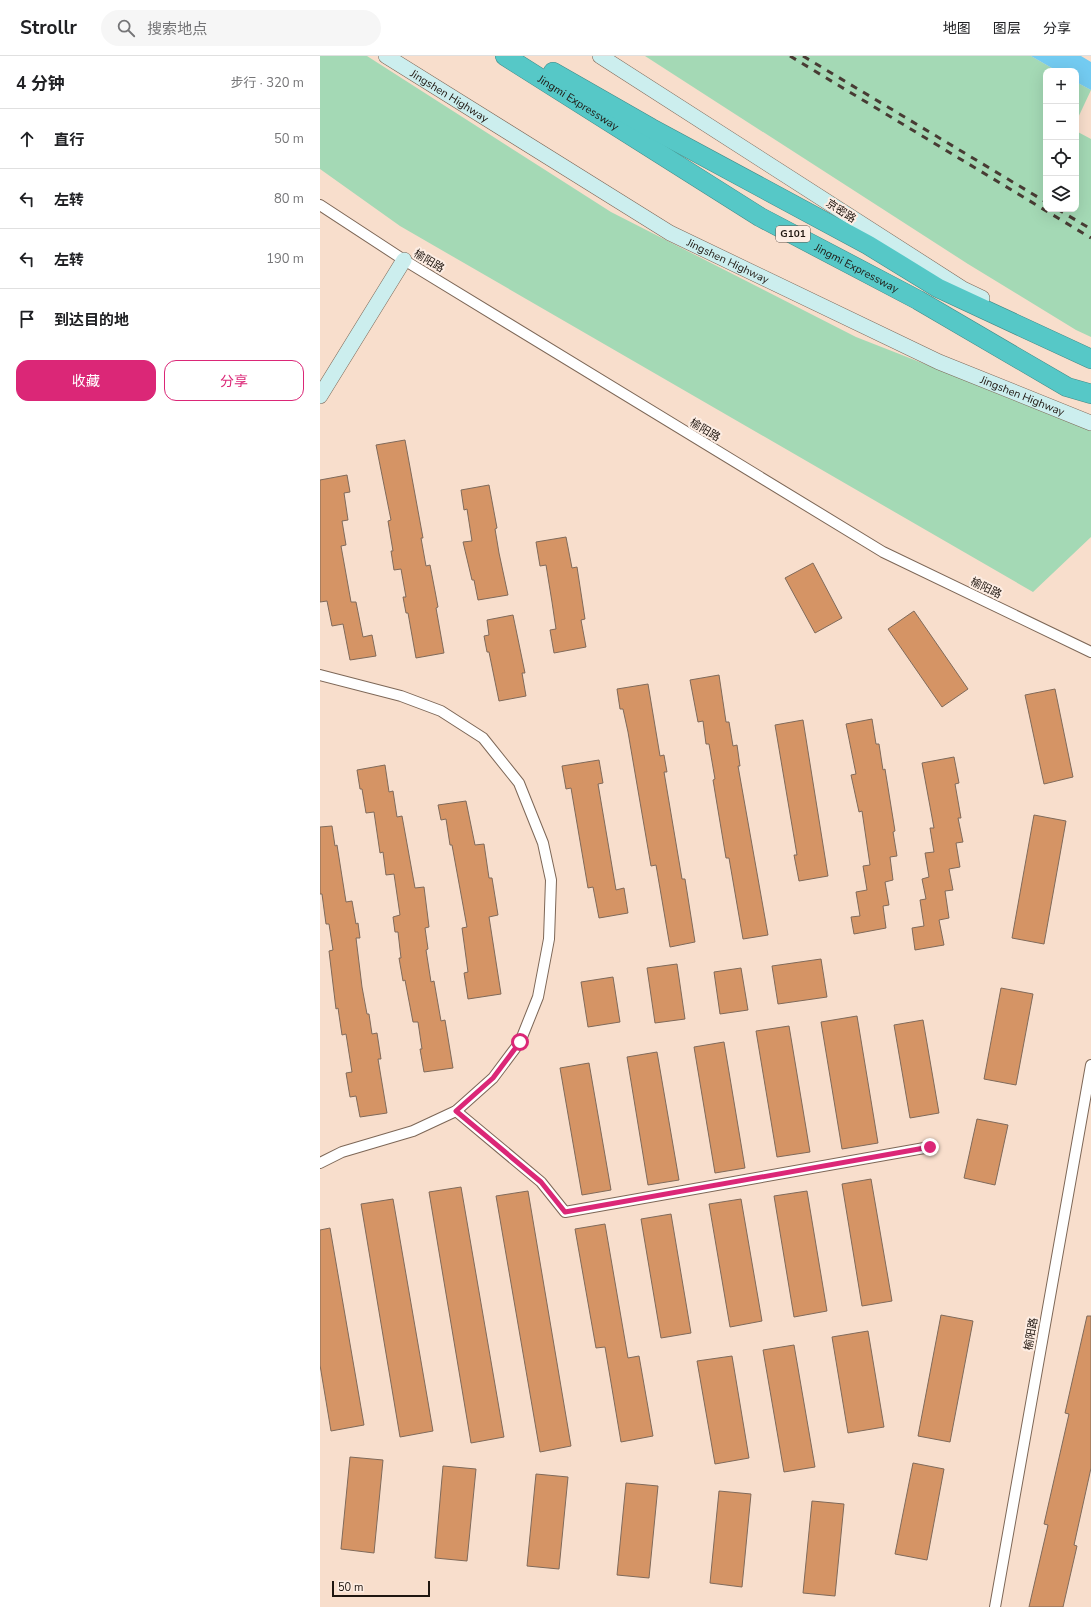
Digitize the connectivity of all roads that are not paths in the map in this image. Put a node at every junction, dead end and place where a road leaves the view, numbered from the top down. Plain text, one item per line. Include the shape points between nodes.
1 (386, 56) edge
2 (505, 56) edge
3 (525, 56) edge
4 (600, 56) edge
5 (320, 205) edge
6 (404, 260) junction
7 (1091, 350) edge
8 (1091, 359) edge
9 (1067, 387) junction
10 (1091, 394) edge
11 (320, 396) edge
12 (1091, 400) edge
13 (1091, 423) edge
14 (1091, 652) edge
15 (320, 675) edge
16 (1091, 1065) edge
17 (456, 1111) junction
18 (930, 1147) dead end
19 (320, 1163) edge
20 (995, 1607) edge

1 - 13 main road, Jingshen Highway via 670,233 939,362
2 - 9 highway, Jingmi Expressway / G101 via 760,217 918,300
3 - 8 highway, Jingmi Expressway / G101 via 651,128 868,245 938,288
4 - 7 main road, 京密路 via 963,289
5 - 6 street, 榆阳路
6 - 11 main road
6 - 14 street, 榆阳路 via 883,552
9 - 10 highway, Jingmi Expressway / G101
9 - 12 highway
15 - 17 street via 401,696 440,711 483,738 519,782 543,843 552,880 549,940 538,997 520,1042 493,1078
16 - 20 street, 榆阳路
17 - 18 street via 541,1182 565,1212
17 - 19 street via 413,1130 342,1152

